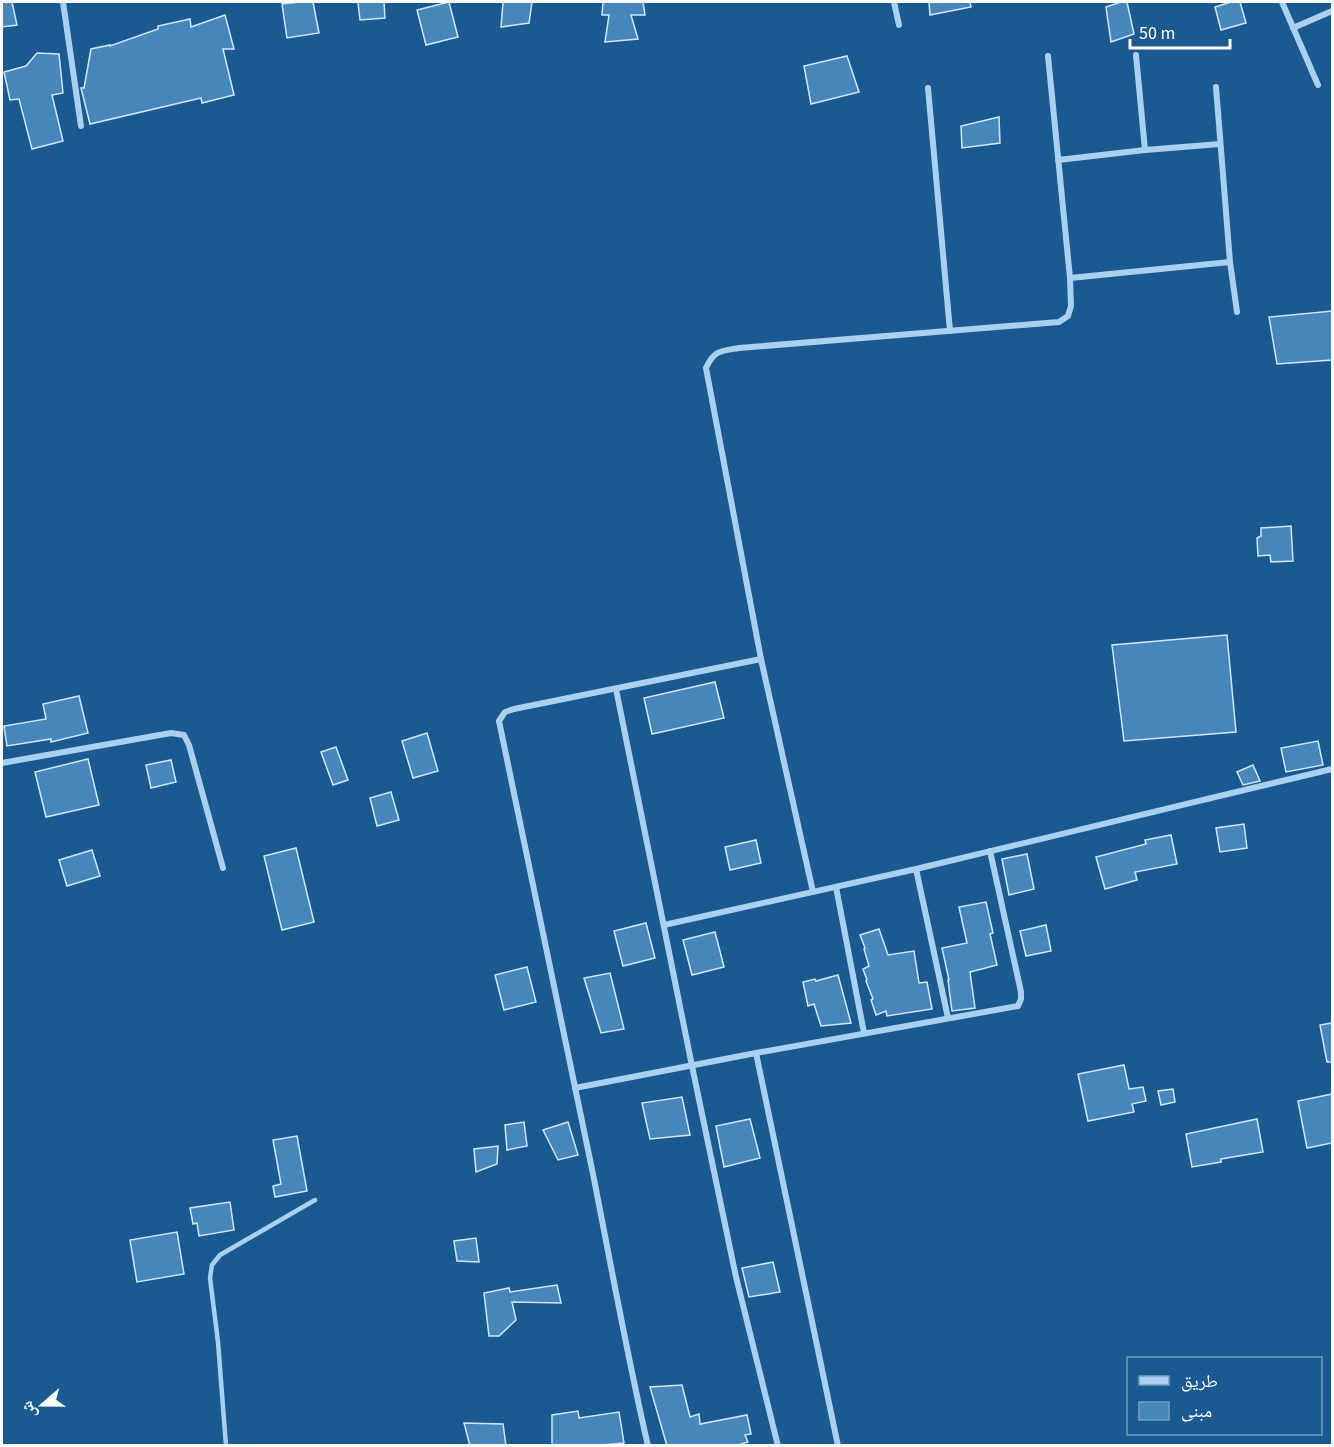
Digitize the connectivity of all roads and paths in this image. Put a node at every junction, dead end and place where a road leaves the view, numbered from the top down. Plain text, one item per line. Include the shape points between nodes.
1 (63, 2) edge
2 (894, 2) edge
3 (1282, 2) edge
4 (1332, 11) edge
5 (898, 25) dead end
6 (1293, 27) junction
7 (1136, 55) dead end
8 (1048, 56) dead end
9 (1318, 86) dead end
10 (1216, 87) dead end
11 (928, 88) dead end
12 (81, 126) dead end
13 (1220, 144) junction
14 (1145, 150) junction
15 (1058, 160) junction
16 (1230, 262) junction
17 (1070, 278) junction
18 (1237, 312) dead end
19 (950, 331) junction
20 (761, 659) junction
21 (616, 689) junction
22 (2, 763) edge
23 (1332, 769) edge
24 (990, 851) junction
25 (223, 868) dead end
26 (916, 868) junction
27 (836, 887) junction
28 (813, 892) junction
29 (664, 925) junction
30 (948, 1018) junction
31 (864, 1033) junction
32 (756, 1053) junction
33 (692, 1066) junction
34 (575, 1088) junction
35 (315, 1200) dead end
36 (226, 1446) edge
37 (648, 1446) edge
38 (778, 1446) edge
39 (838, 1446) edge

1 - 12 street
2 - 5 street
3 - 6 street
4 - 6 street
6 - 9 street
7 - 14 street
8 - 15 street
10 - 13 street
11 - 19 street
13 - 14 street
13 - 16 street
14 - 15 street
15 - 17 street
16 - 17 street
16 - 18 street
17 - 19 street via 1071,306 1068,316 1059,321
19 - 20 street via 739,348 711,357 706,368
20 - 21 street
20 - 28 street
21 - 29 street
21 - 34 street via 513,709 504,712 500,721
22 - 25 street via 184,735
23 - 24 street
24 - 26 street
24 - 30 street via 1021,999 1018,1006
26 - 27 street
26 - 30 street
27 - 28 street
27 - 31 street
28 - 29 street
29 - 33 street
30 - 31 street
31 - 32 street
32 - 33 street
32 - 39 street
33 - 34 street
33 - 38 street via 736,1277
34 - 37 street
35 - 36 lane via 220,1255 212,1265

